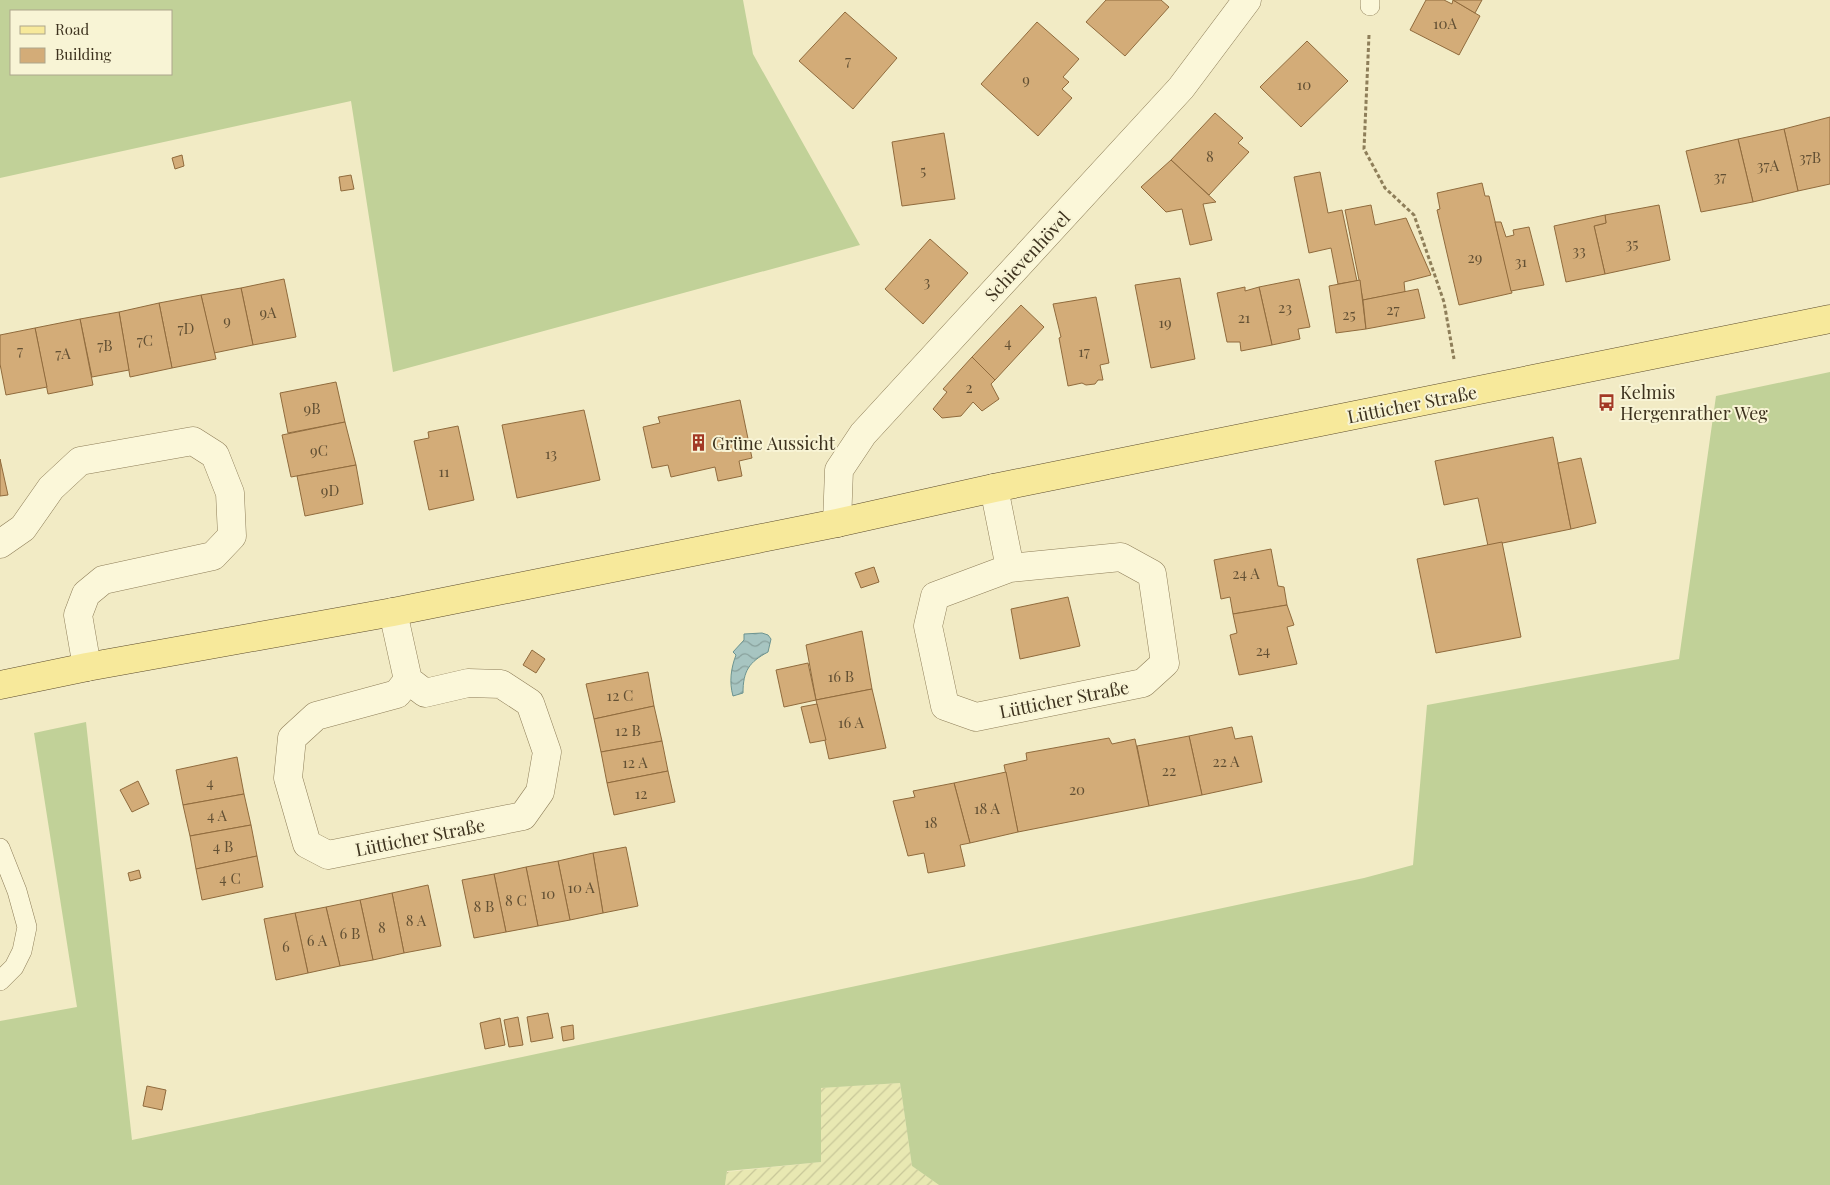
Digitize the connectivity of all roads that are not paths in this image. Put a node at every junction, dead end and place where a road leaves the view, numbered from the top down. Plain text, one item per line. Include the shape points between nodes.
1 (1247, 0) edge
2 (1830, 319) edge
3 (994, 488) junction
4 (837, 523) junction
5 (0, 544) edge
6 (1010, 568) junction
7 (393, 612) junction
8 (87, 668) junction
9 (408, 680) junction
10 (0, 686) edge
11 (0, 848) edge
12 (0, 981) edge

1 - 4 street, Schievenhövel via 1181,88 863,434 839,470
2 - 3 main road, Lütticher Straße
3 - 4 main road, Lütticher Straße
3 - 6 street
4 - 7 main road, Lütticher Straße
5 - 8 street via 23,528 51,488 80,461 193,441 215,455 230,493 232,536 213,556 103,580 86,594 78,615
6 - 6 street, Lütticher Straße via 935,596 928,626 945,706 976,717 1143,683 1165,663 1152,574 1121,557
7 - 8 main road, Lütticher Straße
7 - 9 street
8 - 10 main road, Lütticher Straße
9 - 9 street, Lütticher Straße via 425,693 468,683 501,684 530,703 547,752 540,792 523,816 328,855 307,844 288,778 292,738 316,716 397,694
11 - 12 lane via 27,926 22,951 14,967

